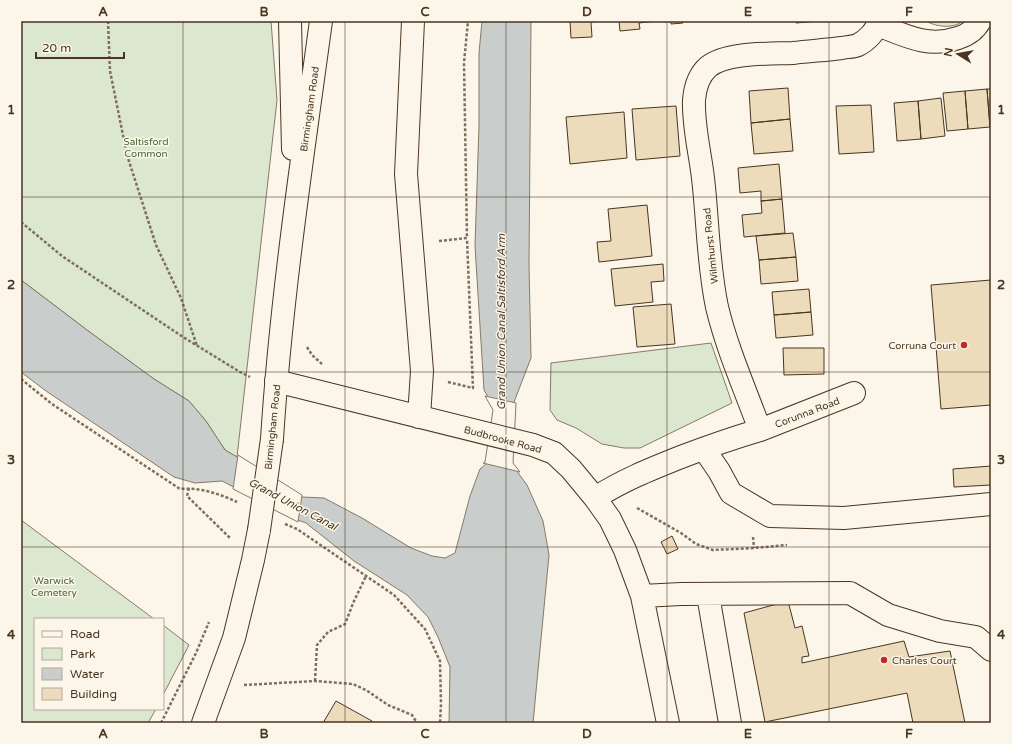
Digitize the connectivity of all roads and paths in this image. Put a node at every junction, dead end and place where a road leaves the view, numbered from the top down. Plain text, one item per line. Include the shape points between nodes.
1 (108, 21) edge
2 (290, 21) edge
3 (321, 21) edge
4 (413, 21) edge
5 (468, 21) edge
6 (980, 21) edge
7 (878, 23) edge
8 (294, 220) junction
9 (21, 222) edge
10 (467, 238) junction
11 (412, 244) junction
12 (197, 346) junction
13 (21, 379) edge
14 (276, 385) junction
15 (473, 388) dead end
16 (854, 394) dead end
17 (419, 417) junction
18 (760, 430) junction
19 (704, 449) junction
20 (189, 488) junction
21 (595, 498) junction
22 (242, 504) dead end
23 (991, 504) edge
24 (283, 523) dead end
25 (253, 560) junction
26 (366, 576) junction
27 (708, 595) junction
28 (642, 596) junction
29 (211, 616) dead end
30 (991, 650) edge
31 (315, 681) junction
32 (241, 685) dead end
33 (161, 723) edge
34 (203, 723) edge
35 (417, 723) edge
36 (440, 723) edge
37 (668, 723) edge
38 (730, 723) edge

1 - 12 path via 110,71 127,155 156,245 181,298
2 - 8 street, Birmingham Road
3 - 8 street, Birmingham Road
4 - 11 street via 406,174
5 - 10 path via 464,62
6 - 7 street via 971,33 950,41 930,42 914,39
7 - 18 street, Wilmhurst Road via 869,37 857,45 718,61 704,72 695,90 695,127 703,175 716,301
8 - 14 street, Birmingham Road
9 - 12 path via 62,256
10 - 11 path
10 - 15 path
11 - 17 street via 422,371
12 - 14 path via 240,372
13 - 20 path via 52,404 180,489
14 - 17 street, Budbrooke Road
14 - 25 street, Birmingham Road, bridge via 272,439
16 - 18 street, Corunna Road
17 - 21 street, Budbrooke Road via 532,445 554,453
18 - 19 street
19 - 21 street via 642,472
19 - 23 street via 731,493 770,516 844,518
20 - 22 path via 222,495
20 - 25 path via 187,496
21 - 28 street, Budbrooke Road via 610,519 622,544
24 - 26 path via 297,529
25 - 34 street, Birmingham Road via 234,638
26 - 31 path via 345,624 328,632 317,645
26 - 36 path via 394,595 425,629 440,661
27 - 28 street
27 - 30 street via 850,592 888,615 940,631 976,637
27 - 38 street
28 - 37 street, Budbrooke Road
29 - 33 path via 196,653
31 - 32 path
31 - 35 path via 352,684 388,705 412,715

